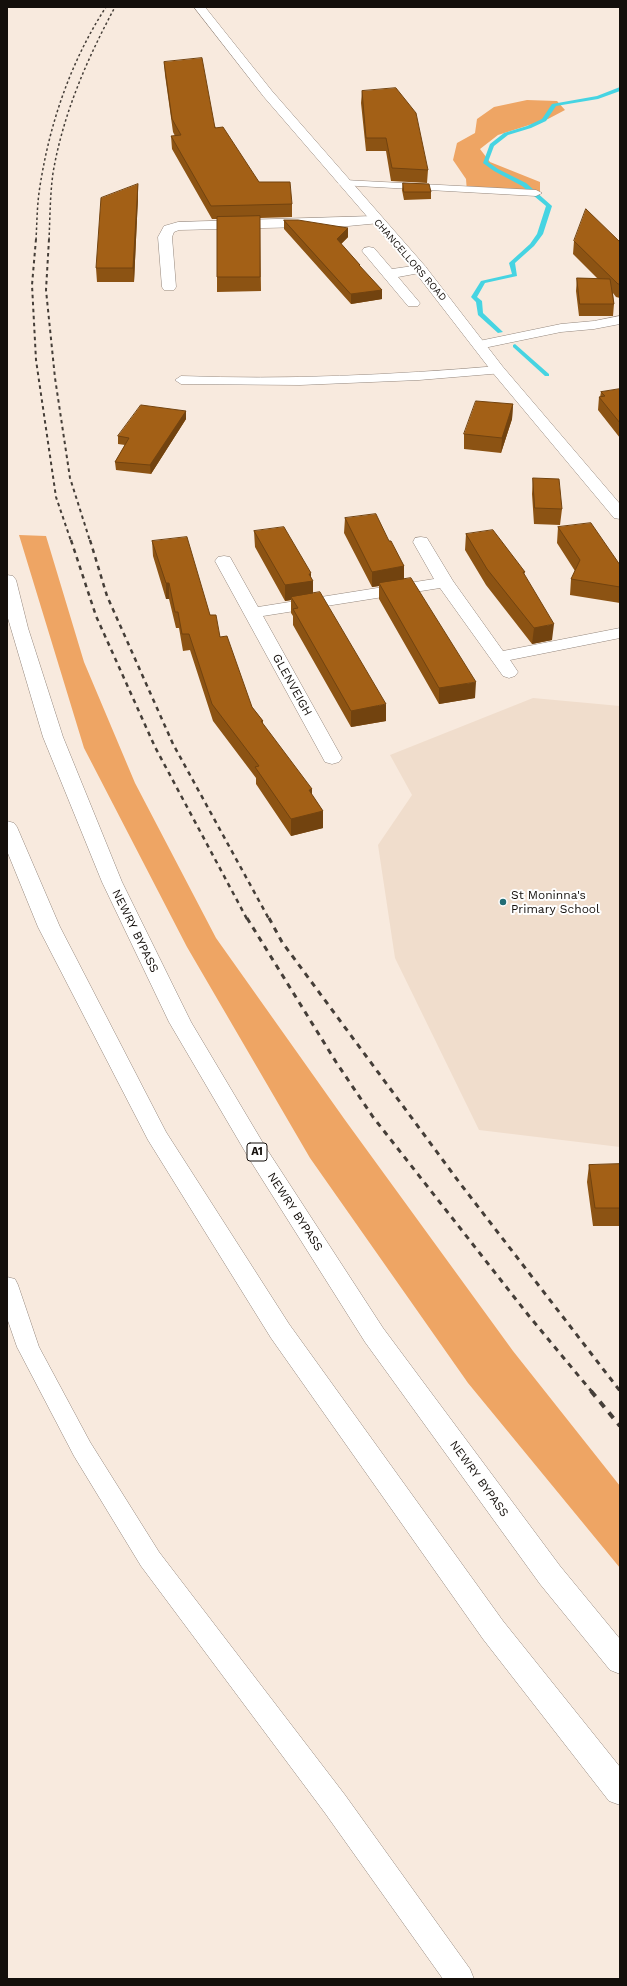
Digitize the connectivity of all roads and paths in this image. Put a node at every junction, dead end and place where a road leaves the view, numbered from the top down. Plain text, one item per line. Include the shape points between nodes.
1 (199, 7) edge
2 (344, 183) junction
3 (536, 193) dead end
4 (375, 220) junction
5 (369, 250) dead end
6 (420, 270) junction
7 (388, 274) junction
8 (169, 287) dead end
9 (413, 303) dead end
10 (620, 320) edge
11 (479, 345) junction
12 (498, 370) junction
13 (181, 380) dead end
14 (620, 514) edge
15 (421, 542) dead end
16 (224, 561) dead end
17 (7, 580) edge
18 (445, 582) junction
19 (252, 613) junction
20 (620, 633) edge
21 (332, 758) dead end
22 (7, 827) edge
23 (7, 1285) edge
24 (620, 1661) edge
25 (620, 1791) edge
26 (460, 1979) edge

1 - 2 main road, CHANCELLORS ROAD via 268,94
2 - 3 lane
2 - 4 main road, CHANCELLORS ROAD
4 - 6 main road, CHANCELLORS ROAD
4 - 8 main road via 178,226 170,229 165,237
5 - 7 main road
6 - 7 main road
6 - 11 main road, CHANCELLORS ROAD
7 - 9 main road
10 - 11 lane via 594,326 562,328
11 - 12 main road, CHANCELLORS ROAD
12 - 13 lane via 400,378 299,382
12 - 14 main road, CHANCELLORS ROAD
15 - 18 main road
16 - 19 main road, GLENVEIGH
17 - 24 main road, NEWRY BYPASS / A1 via 53,737 112,882 180,1022 258,1154 374,1335 550,1575
18 - 19 main road
18 - 20 main road via 504,665
19 - 21 main road, GLENVEIGH
22 - 25 main road via 49,927 156,1134 272,1318 493,1630
23 - 26 lane via 28,1347 82,1449 150,1559 335,1804

